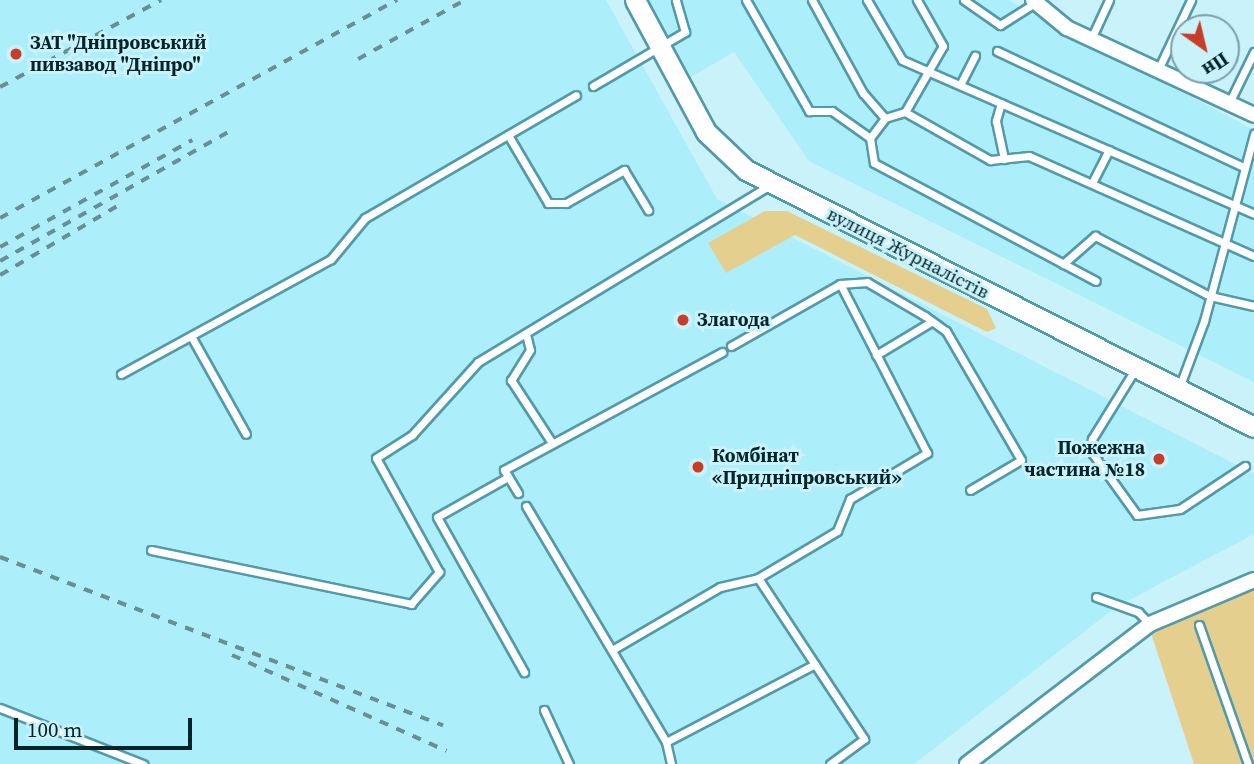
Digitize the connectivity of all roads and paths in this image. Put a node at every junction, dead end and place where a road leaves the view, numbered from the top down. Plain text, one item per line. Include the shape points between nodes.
1 (635, 0) edge
2 (676, 0) edge
3 (746, 0) edge
4 (812, 0) edge
5 (867, 0) edge
6 (917, 0) edge
7 (964, 0) edge
8 (1109, 0) edge
9 (1191, 0) edge
10 (1040, 3) edge
11 (1090, 40) junction
12 (662, 48) junction
13 (997, 51) dead end
14 (1254, 52) edge
15 (975, 55) dead end
16 (1252, 60) edge
17 (1157, 72) junction
18 (932, 73) junction
19 (960, 85) junction
20 (593, 86) dead end
21 (576, 95) dead end
22 (1001, 103) junction
23 (1227, 107) junction
24 (905, 112) junction
25 (1254, 115) edge
26 (885, 118) junction
27 (1254, 134) edge
28 (508, 135) junction
29 (870, 138) junction
30 (1109, 150) junction
31 (1004, 159) junction
32 (1243, 167) junction
33 (1093, 181) junction
34 (771, 184) junction
35 (1234, 204) junction
36 (648, 210) dead end
37 (1254, 214) edge
38 (1225, 240) junction
39 (1254, 256) edge
40 (1063, 264) junction
41 (1096, 281) dead end
42 (840, 284) junction
43 (1210, 296) junction
44 (1254, 306) edge
45 (931, 322) junction
46 (526, 334) junction
47 (191, 336) junction
48 (731, 345) dead end
49 (722, 352) dead end
50 (876, 355) junction
51 (1136, 368) junction
52 (121, 373) dead end
53 (1179, 389) junction
54 (1254, 427) edge
55 (246, 434) dead end
56 (552, 443) junction
57 (1245, 466) dead end
58 (508, 477) junction
59 (970, 491) dead end
60 (518, 493) dead end
61 (526, 506) dead end
62 (152, 550) dead end
63 (758, 578) junction
64 (1254, 580) edge
65 (1096, 597) dead end
66 (1150, 624) junction
67 (1199, 625) dead end
68 (612, 650) junction
69 (816, 664) junction
70 (524, 672) dead end
71 (0, 708) edge
72 (544, 710) dead end
73 (666, 741) junction
74 (143, 764) edge
75 (569, 764) edge
76 (671, 764) edge
77 (830, 764) edge
78 (967, 764) edge
79 (1248, 764) edge

1 - 12 street, вулиця Журналістів
2 - 12 lane via 687,29
3 - 29 lane via 809,111 832,111
4 - 26 lane via 863,93
5 - 18 lane via 902,60
6 - 18 lane via 943,46
7 - 10 lane via 1000,25
8 - 11 lane
9 - 17 lane
10 - 11 street
11 - 17 street
12 - 20 lane
12 - 34 street, вулиця Журналістів via 706,132
13 - 32 lane
14 - 16 lane
15 - 19 lane
16 - 23 lane
17 - 23 street
18 - 19 lane
18 - 24 lane
19 - 22 lane
21 - 28 lane
22 - 30 lane
22 - 31 lane via 996,121
23 - 25 street
24 - 26 lane
24 - 31 lane via 948,132 961,148 990,160
26 - 29 lane
27 - 32 lane
28 - 36 lane via 548,203 566,203 624,170
28 - 47 lane via 365,218 331,259
29 - 40 lane via 874,163
30 - 33 lane
30 - 35 lane
31 - 33 lane via 1029,156
32 - 35 lane
33 - 38 lane
34 - 46 lane
34 - 51 street, вулиця Журналістів
35 - 37 lane
35 - 38 lane
38 - 39 lane
38 - 43 lane
40 - 41 lane
40 - 43 lane via 1095,236
42 - 45 lane via 867,282
42 - 48 lane
42 - 50 lane
43 - 44 lane
43 - 53 lane
45 - 50 lane
45 - 59 lane via 946,331 1021,460
46 - 56 lane via 530,350 511,380
46 - 62 lane via 478,362 412,435 376,458 439,572 411,604
47 - 52 lane
47 - 55 lane
49 - 56 lane
50 - 63 lane via 927,453 850,499 837,530
51 - 53 street, вулиця Журналістів
51 - 57 lane via 1091,439 1093,454 1137,515 1180,509
53 - 54 street, вулиця Журналістів
56 - 58 lane via 504,470
58 - 60 lane
58 - 70 lane via 437,517
61 - 68 lane
63 - 68 lane via 720,587
63 - 69 lane
64 - 66 street
65 - 66 lane via 1138,612
66 - 78 street
67 - 79 lane
68 - 73 lane
69 - 73 lane
69 - 77 lane via 864,739
71 - 74 lane
72 - 75 lane
73 - 76 lane

